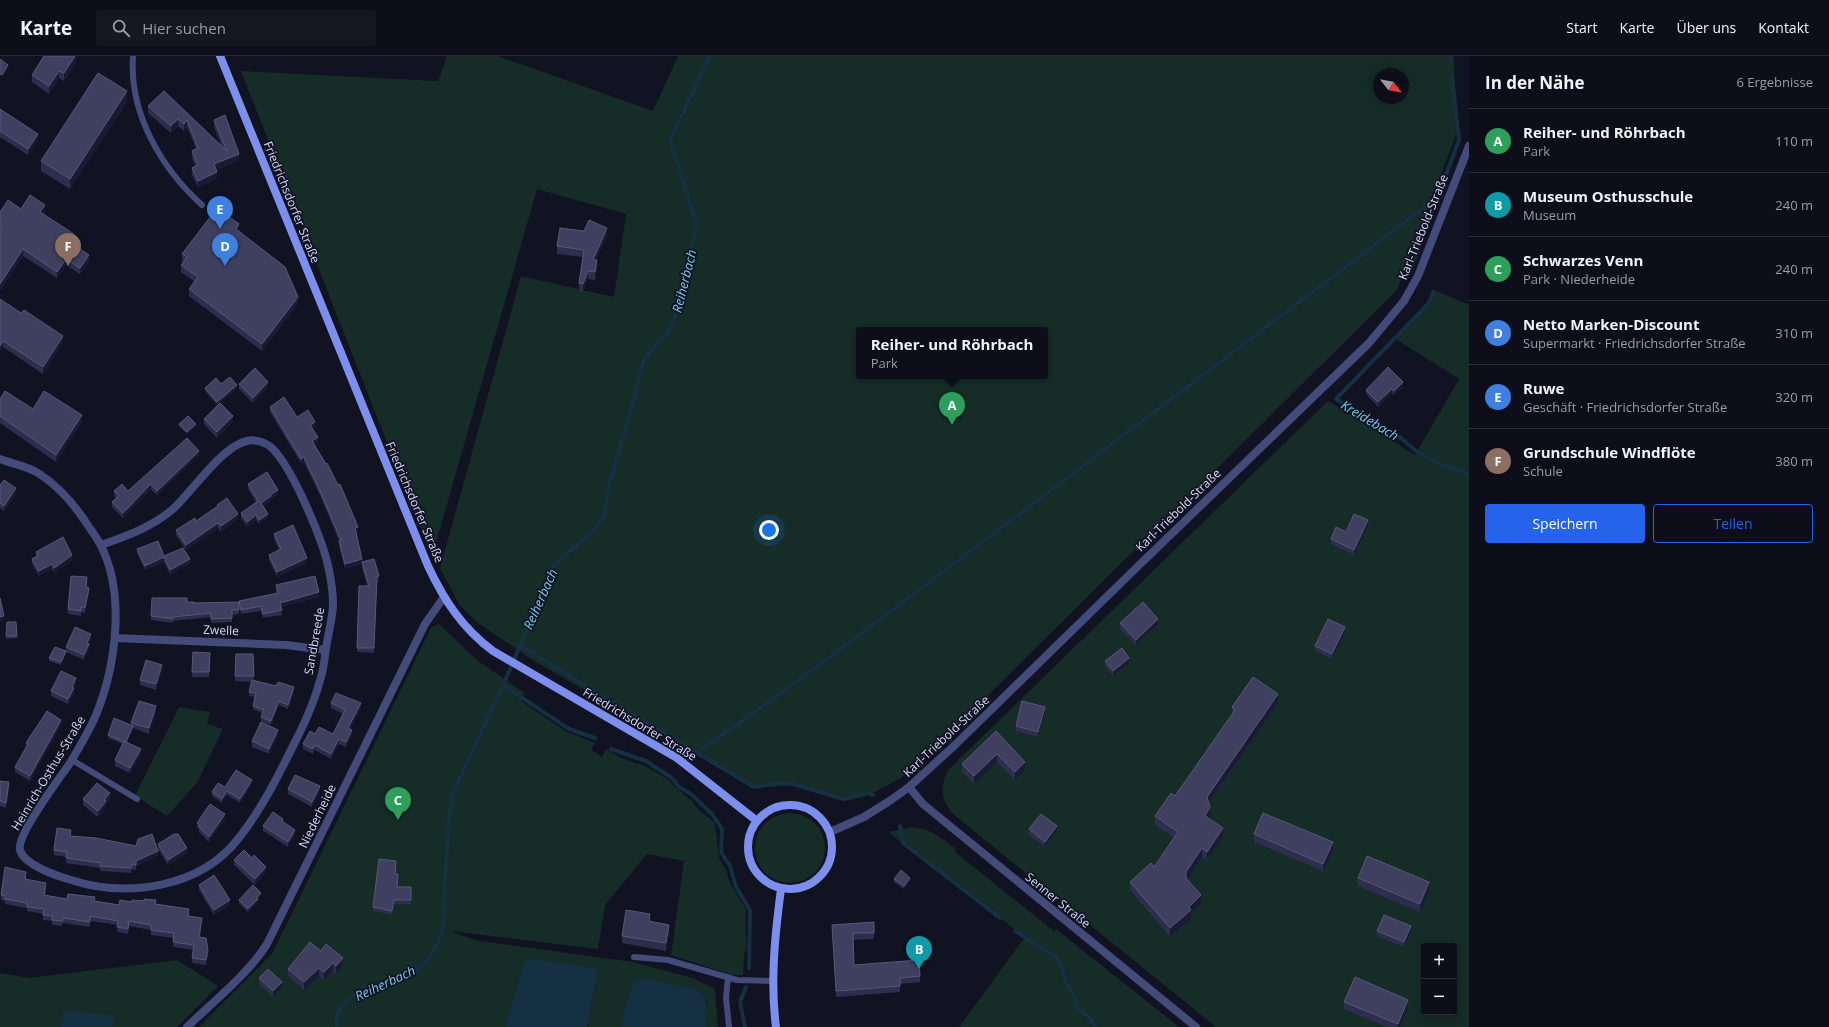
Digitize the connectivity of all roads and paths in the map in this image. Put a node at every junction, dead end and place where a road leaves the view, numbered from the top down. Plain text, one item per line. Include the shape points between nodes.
1 (133, 56) edge
2 (220, 56) edge
3 (1469, 146) edge
4 (202, 204) dead end
5 (0, 459) edge
6 (101, 545) junction
7 (444, 597) junction
8 (115, 638) junction
9 (325, 650) junction
10 (72, 760) junction
11 (909, 787) junction
12 (137, 799) dead end
13 (756, 821) junction
14 (830, 832) junction
15 (20, 843) joint
16 (781, 889) junction
17 (634, 957) dead end
18 (728, 978) junction
19 (773, 981) junction
20 (188, 1027) edge
21 (728, 1027) edge
22 (776, 1027) edge
23 (1196, 1027) edge

1 - 4 lane via 133,78 137,98 152,141 184,189
2 - 7 main road, Friedrichsdorfer Straße via 428,566
3 - 11 street, Karl-Triebold-Straße via 1418,276 1404,301 1369,343 1130,572 956,745
5 - 6 street, Heinrich-Osthus-Straße via 35,471 53,484 78,509
6 - 8 street, Heinrich-Osthus-Straße via 109,567 116,607
6 - 9 street, Sandbreede via 139,531 171,511 227,452 240,443 251,440 262,442 272,449 290,474 325,555 333,605
7 - 13 main road, Friedrichsdorfer Straße via 457,618 484,645 677,758
7 - 20 street, Niederheide via 425,624 267,944
8 - 9 street, Zwelle via 286,645
8 - 10 street, Heinrich-Osthus-Straße via 110,672 96,716
9 - 15 street, Sandbreede via 321,677 302,728 279,775 237,841 217,860 200,871 160,886 136,889 84,885 28,862 20,851
10 - 12 lane
10 - 15 street, Heinrich-Osthus-Straße via 30,821
11 - 14 street, Karl-Triebold-Straße via 864,817
11 - 23 street, Senner Straße via 923,804
13 - 14 main road via 767,811 782,805 800,805 816,812
13 - 16 main road via 747,846 749,859 765,882
14 - 16 main road via 832,854 828,867 820,878 808,886 794,890
16 - 19 main road
17 - 18 lane via 668,960
18 - 19 lane
18 - 21 lane
19 - 22 main road

